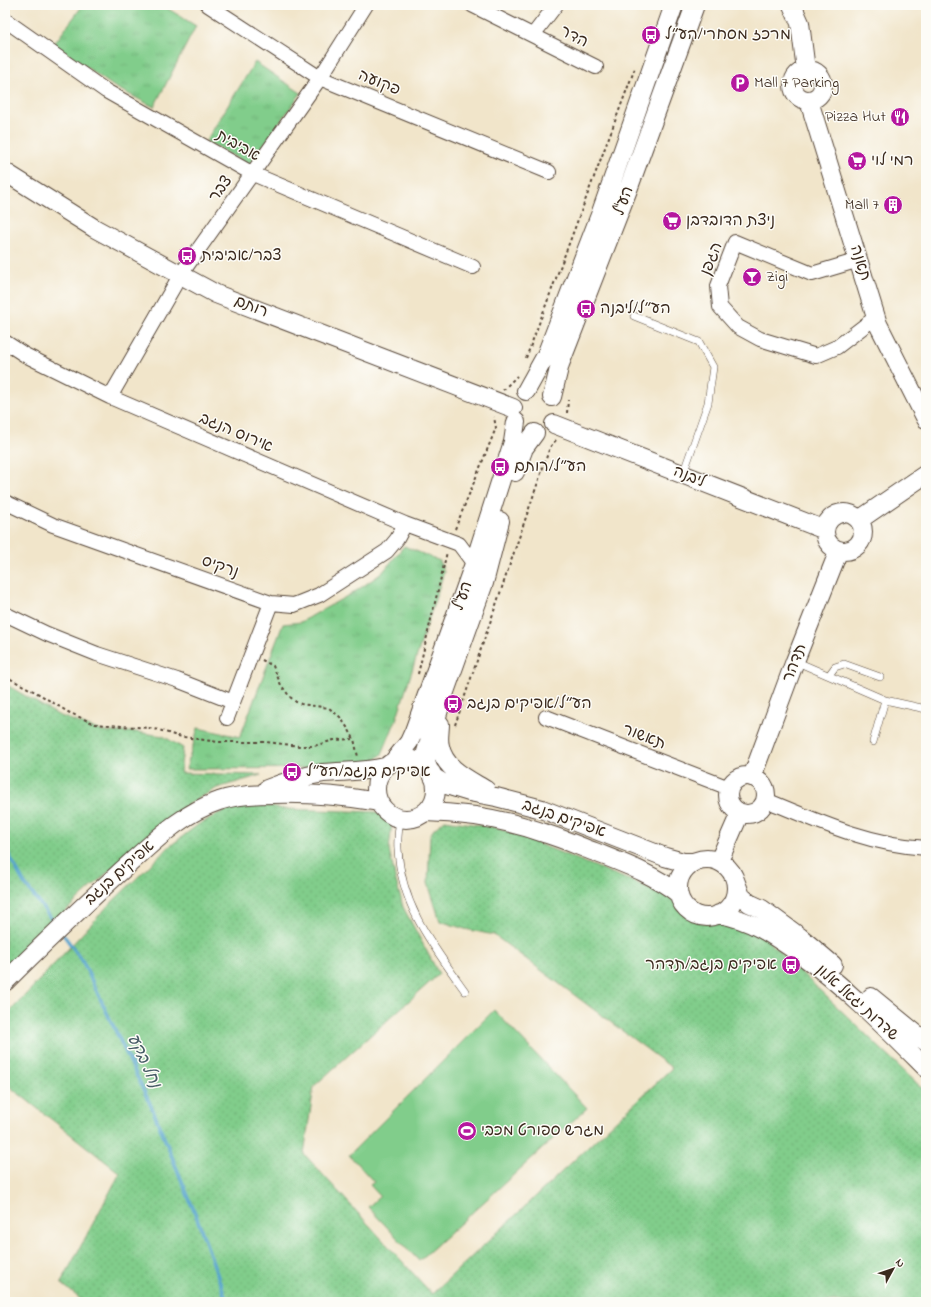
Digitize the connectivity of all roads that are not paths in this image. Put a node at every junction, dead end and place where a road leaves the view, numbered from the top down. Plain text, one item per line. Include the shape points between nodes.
1 (208, 5) edge
2 (366, 5) edge
3 (472, 5) edge
4 (556, 5) edge
5 (674, 5) edge
6 (695, 5) edge
7 (792, 5) edge
8 (5, 20) edge
9 (532, 35) junction
10 (596, 68) dead end
11 (320, 78) junction
12 (5, 172) edge
13 (550, 172) dead end
14 (253, 174) junction
15 (859, 260) junction
16 (473, 268) dead end
17 (180, 274) junction
18 (634, 316) dead end
19 (876, 317) junction
20 (5, 342) edge
21 (526, 391) junction
22 (110, 397) junction
23 (560, 397) junction
24 (515, 415) junction
25 (926, 419) edge
26 (560, 426) junction
27 (535, 433) junction
28 (683, 474) junction
29 (926, 474) edge
30 (5, 502) edge
31 (859, 520) junction
32 (405, 524) junction
33 (825, 530) junction
34 (483, 538) junction
35 (459, 544) junction
36 (839, 550) junction
37 (474, 564) junction
38 (271, 603) junction
39 (5, 614) edge
40 (795, 661) junction
41 (829, 675) junction
42 (880, 677) dead end
43 (885, 700) junction
44 (233, 702) junction
45 (441, 703) junction
46 (926, 709) edge
47 (546, 717) dead end
48 (227, 718) dead end
49 (873, 742) dead end
50 (389, 765) junction
51 (431, 773) junction
52 (752, 777) junction
53 (729, 788) junction
54 (253, 794) junction
55 (496, 797) junction
56 (766, 800) junction
57 (379, 802) junction
58 (425, 812) junction
59 (740, 813) junction
60 (400, 818) junction
61 (926, 848) edge
62 (718, 861) junction
63 (694, 862) junction
64 (735, 880) junction
65 (679, 894) junction
66 (719, 914) junction
67 (5, 982) edge
68 (465, 991) dead end
69 (926, 1042) edge
70 (926, 1068) edge

1 - 11 street, פקועה
2 - 11 street, צבר
3 - 9 street, הדר
4 - 9 street
5 - 21 street, הע"ל via 600,215 546,355
6 - 23 street, הע"ל via 629,187 560,364
7 - 15 street, תאנה via 800,23 806,70 818,74 821,78 823,86 820,95 809,101
8 - 14 street, אביבית via 106,91
9 - 10 street, הדר
11 - 13 street, פקועה
11 - 14 street, צבר
12 - 17 street, רותם via 94,228
14 - 16 street, אביבית
14 - 17 street, צבר
15 - 19 street, תאנה
15 - 19 street, הגפן via 812,274 735,242 718,286 720,307 738,327 760,339 816,356 837,347
17 - 22 street, צבר
17 - 24 street, רותם via 216,294
18 - 28 lane via 699,342 713,367 708,403
19 - 25 street, תאנה
20 - 22 street, אירוס הנגב
21 - 23 street via 540,389
21 - 24 street via 516,401
22 - 32 street, אירוס הנגב
23 - 26 street via 556,403
24 - 27 street via 521,428
24 - 34 street, הע"ל via 512,442
26 - 27 street
26 - 28 street, ליבנה
27 - 45 street, הע"ל via 524,448 507,494 484,583
28 - 33 street, ליבנה
29 - 31 street
30 - 38 street, נרקיס via 53,524
31 - 33 street via 849,514 837,514
31 - 36 street via 863,531 860,542 851,550
32 - 35 street, אירוס הנגב
32 - 38 street, נרקיס via 387,552 319,595 294,605
33 - 36 street via 828,542
34 - 35 street
34 - 37 street, הע"ל
35 - 37 street
36 - 40 street, תדהר
37 - 50 street, הע"ל via 414,731 409,742
38 - 44 street
39 - 44 street via 97,654 177,680
40 - 41 lane
40 - 52 street, תדהר
41 - 42 lane via 835,667 844,664
41 - 43 lane
43 - 46 lane
43 - 49 lane
44 - 48 street
45 - 51 street, הע"ל via 426,752 426,763
45 - 55 street via 439,745 448,763 455,771
47 - 53 street, תאשור
50 - 51 street via 402,759 412,760 421,763
50 - 54 street, אפיקים בנגב via 360,772 305,776
50 - 57 street via 379,775 376,784
51 - 55 street, אפיקים בנגב via 446,785
51 - 58 street via 435,796
52 - 53 street via 743,776
52 - 56 street via 764,785
53 - 59 street via 729,802
54 - 57 street, אפיקים בנגב via 316,795
54 - 67 street, אפיקים בנגב via 220,800 188,815 172,826 70,918
55 - 63 street, אפיקים בנגב via 542,809 665,857
56 - 59 street via 762,808 754,813
56 - 61 street via 828,826 872,840
57 - 60 street via 391,815
58 - 60 street via 409,819
58 - 65 street, אפיקים בנגב via 466,814 546,833 642,871
59 - 62 street
60 - 68 lane via 398,848 406,895 430,943
62 - 63 street via 704,859
62 - 64 street via 729,868
63 - 65 street via 681,875
64 - 66 street via 736,895 727,910
64 - 69 street, שדרות יגאל אלון via 741,896 800,937
65 - 66 street via 685,905 695,913 707,916
66 - 70 street, שדרות יגאל אלון via 759,927 820,969 879,1020

